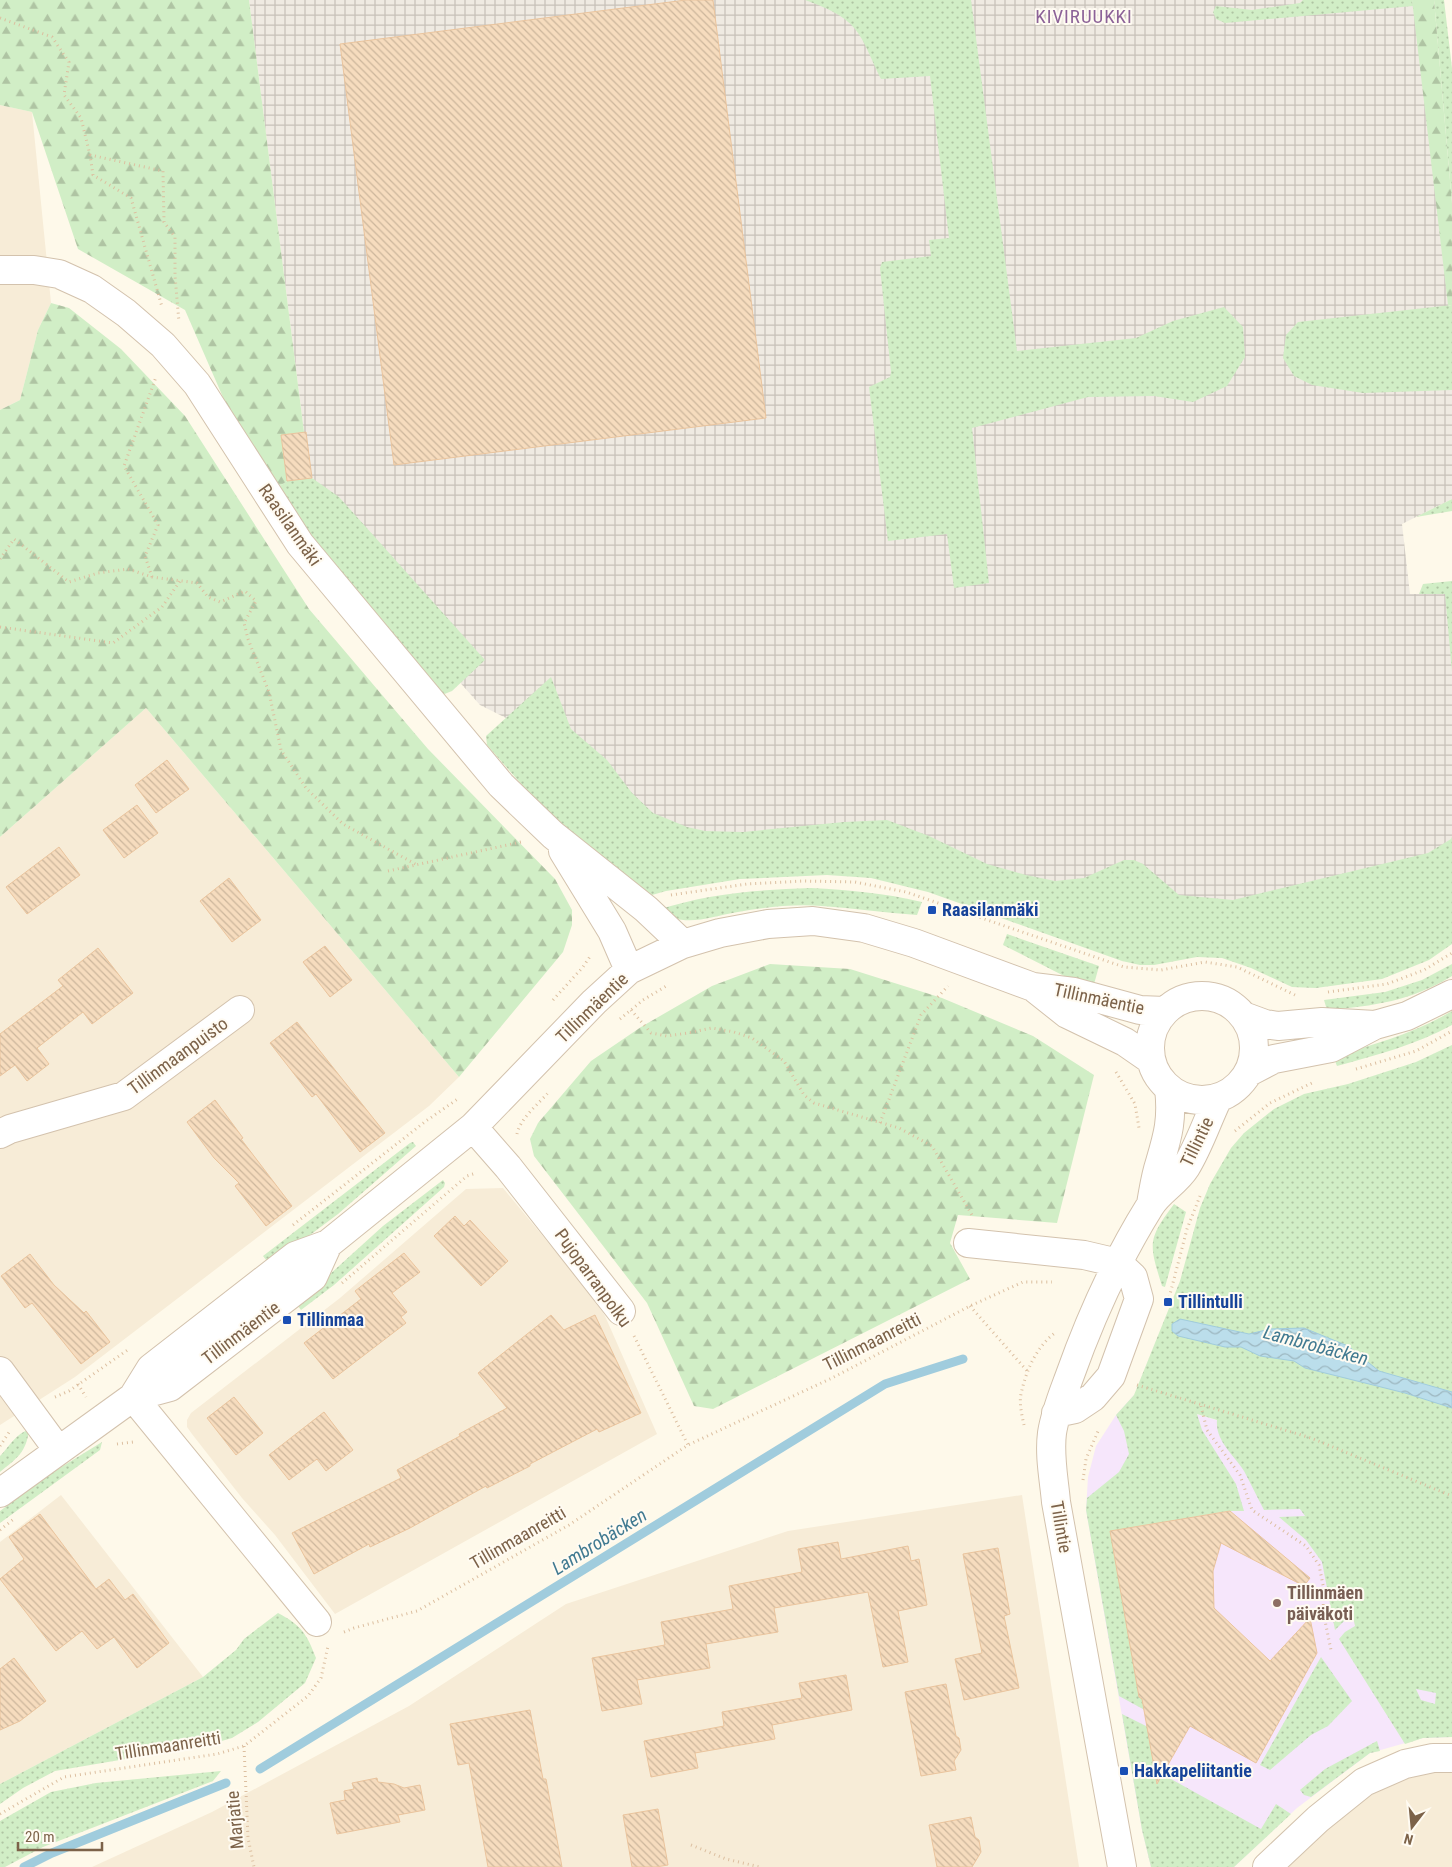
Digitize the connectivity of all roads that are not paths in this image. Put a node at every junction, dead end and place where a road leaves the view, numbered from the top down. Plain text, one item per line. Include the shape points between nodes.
1 (0, 270) edge
2 (553, 835) junction
3 (683, 944) junction
4 (629, 970) junction
5 (1033, 987) junction
6 (1452, 994) edge
7 (240, 1010) dead end
8 (1165, 1011) junction
9 (1246, 1017) junction
10 (1375, 1025) junction
11 (1151, 1060) junction
12 (1249, 1072) junction
13 (1169, 1088) junction
14 (1218, 1098) junction
15 (472, 1127) junction
16 (0, 1134) edge
17 (1151, 1204) junction
18 (978, 1244) road end
19 (1118, 1263) junction
20 (621, 1311) road end
21 (0, 1371) edge
22 (133, 1397) junction
23 (1056, 1414) junction
24 (58, 1450) junction
25 (0, 1493) edge
26 (329, 1632) road end
27 (1452, 1758) edge
28 (1122, 1867) edge
29 (1267, 1867) edge

1 - 2 street, Raasilanmäki via 59,274 92,289 163,345 197,384 300,544 495,778
2 - 3 street, Raasilanmäki via 646,909
2 - 4 street, Raasilanmäki via 612,931
3 - 4 street, Tillinmäentie
3 - 5 street, Tillinmäentie via 768,924 812,921 864,928
4 - 15 street, Tillinmäentie
5 - 8 street, Tillinmäentie via 1074,992 1140,1010
5 - 11 street, Tillinmäentie via 1067,1014 1125,1042
6 - 10 street via 1407,1016
7 - 16 street, Tillinmaanpuisto via 124,1096
8 - 9 street via 1187,997 1200,995 1226,1001
8 - 11 street via 1152,1034
9 - 10 street via 1278,1026 1322,1022
9 - 12 street via 1255,1044
10 - 12 street via 1331,1048 1274,1059
11 - 13 street
12 - 14 street via 1241,1083
13 - 14 street via 1192,1099
13 - 17 street, Tillintie via 1171,1109 1166,1143
14 - 17 street, Tillintie via 1186,1167
15 - 20 street, Pujoparranpolku via 501,1158
15 - 22 street, Tillinmäentie via 328,1244 313,1277 170,1387
17 - 19 street, Tillintie
18 - 19 street via 1084,1255
19 - 23 street, Tillintie
19 - 23 street via 1133,1277 1139,1299 1111,1376 1093,1397 1075,1409
21 - 24 street
22 - 24 street, Tillinmäentie
22 - 26 street
23 - 28 street, Tillintie via 1051,1458 1056,1502
24 - 25 street, Tillinmäentie
27 - 29 street via 1432,1758 1405,1764 1364,1782

